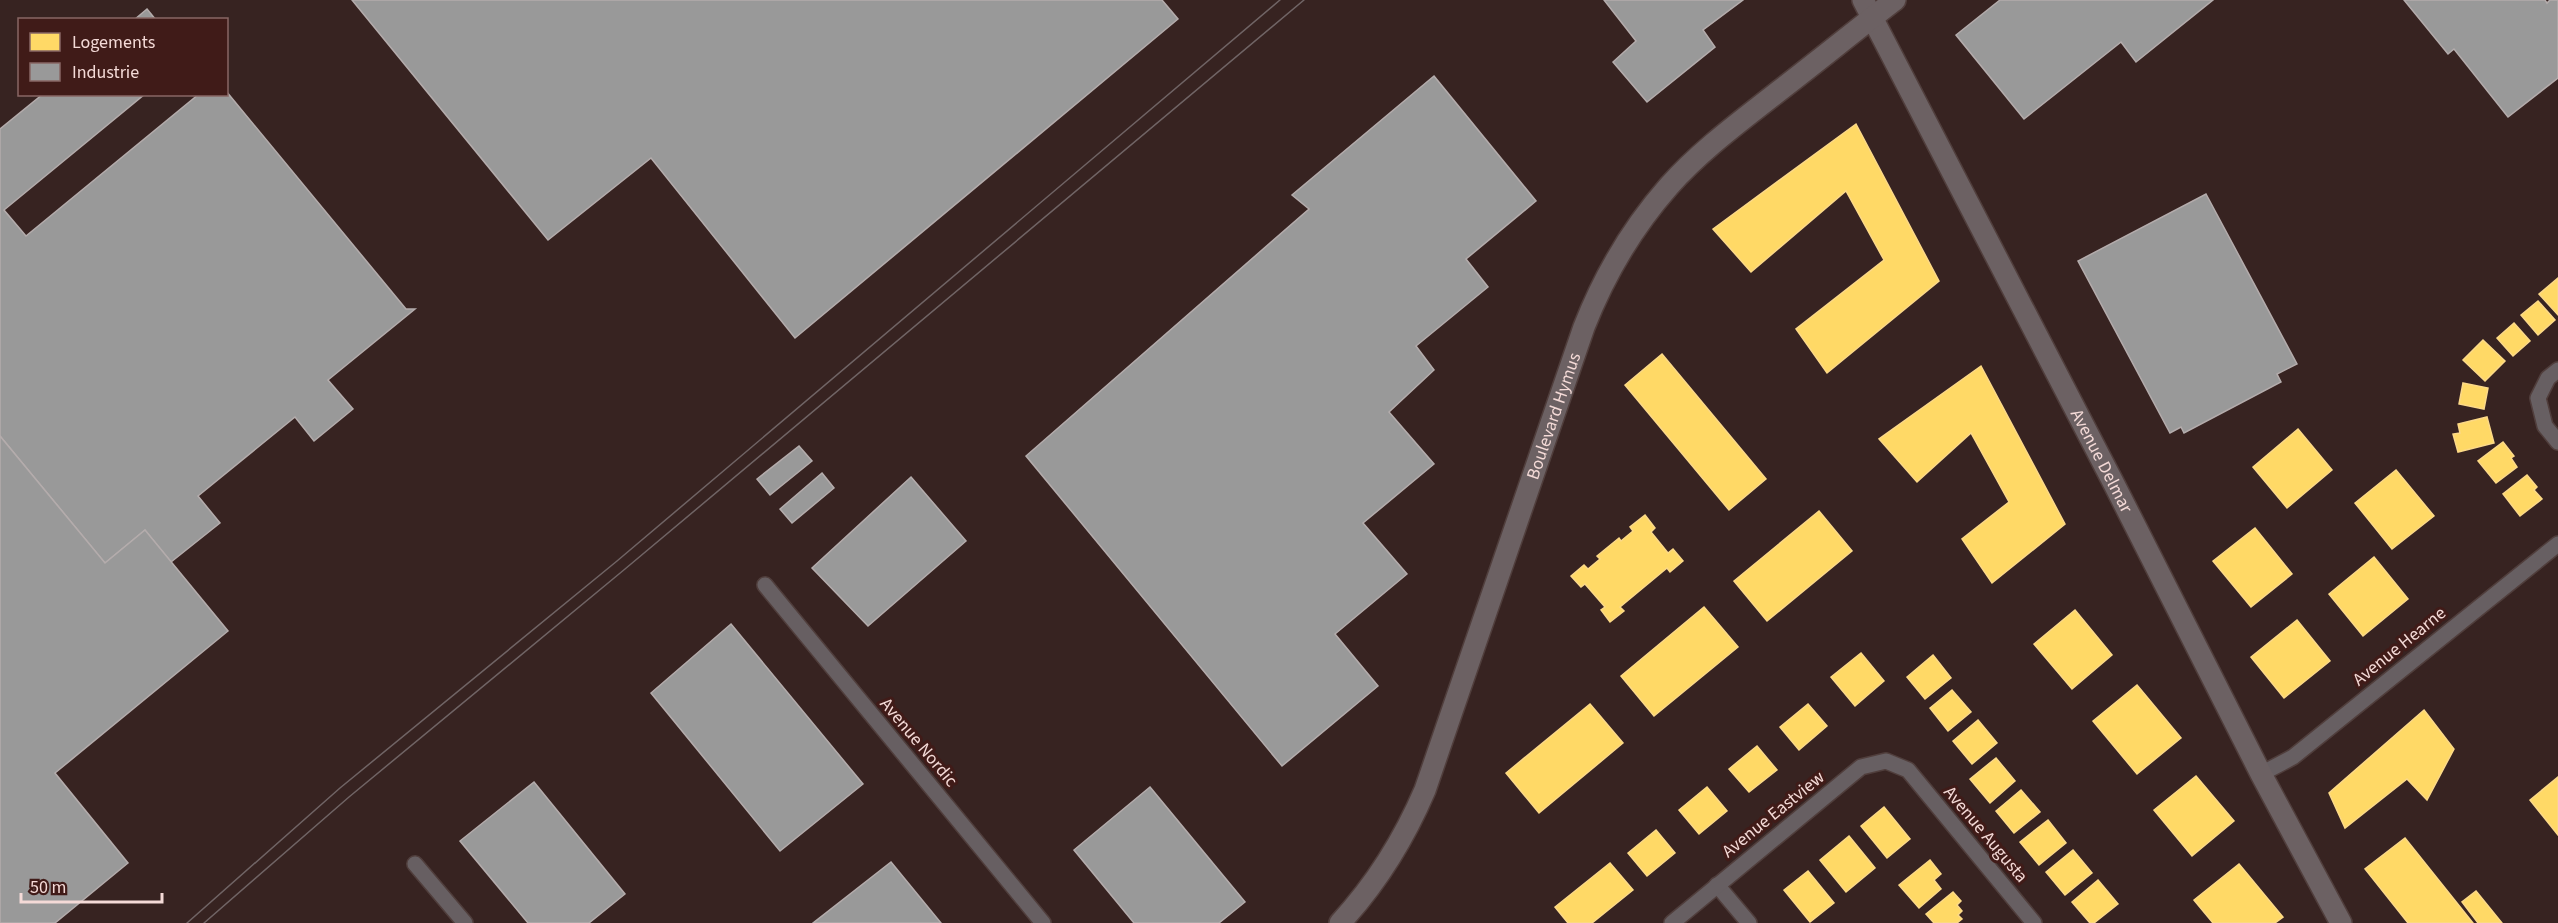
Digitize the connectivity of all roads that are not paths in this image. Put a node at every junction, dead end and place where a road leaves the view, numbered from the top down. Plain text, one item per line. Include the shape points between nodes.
1 (1895, 0) edge
2 (1867, 9) edge
3 (2558, 370) edge
4 (2558, 442) edge
5 (2558, 544) edge
6 (765, 585) dead end
7 (1908, 770) joint
8 (2261, 774) junction
9 (415, 864) dead end
10 (1717, 885) junction
11 (465, 923) edge
12 (1043, 923) edge
13 (1340, 923) edge
14 (1672, 923) edge
15 (1749, 923) edge
16 (2034, 923) edge
17 (2341, 923) edge

1 - 2 street, Boulevard Hymus
2 - 8 street, Avenue Delmar
2 - 13 street, Boulevard Hymus via 1688,165 1619,255 1584,327 1425,790 1382,871
3 - 4 street via 2548,378 2538,398 2545,426
5 - 8 street, Avenue Hearne via 2293,757
6 - 12 street, Avenue Nordic
7 - 10 street, Avenue Eastview via 1886,761 1861,767
7 - 16 street, Avenue Augusta
8 - 17 street, Avenue Delmar
9 - 11 street
10 - 14 street, Avenue Eastview
10 - 15 street

